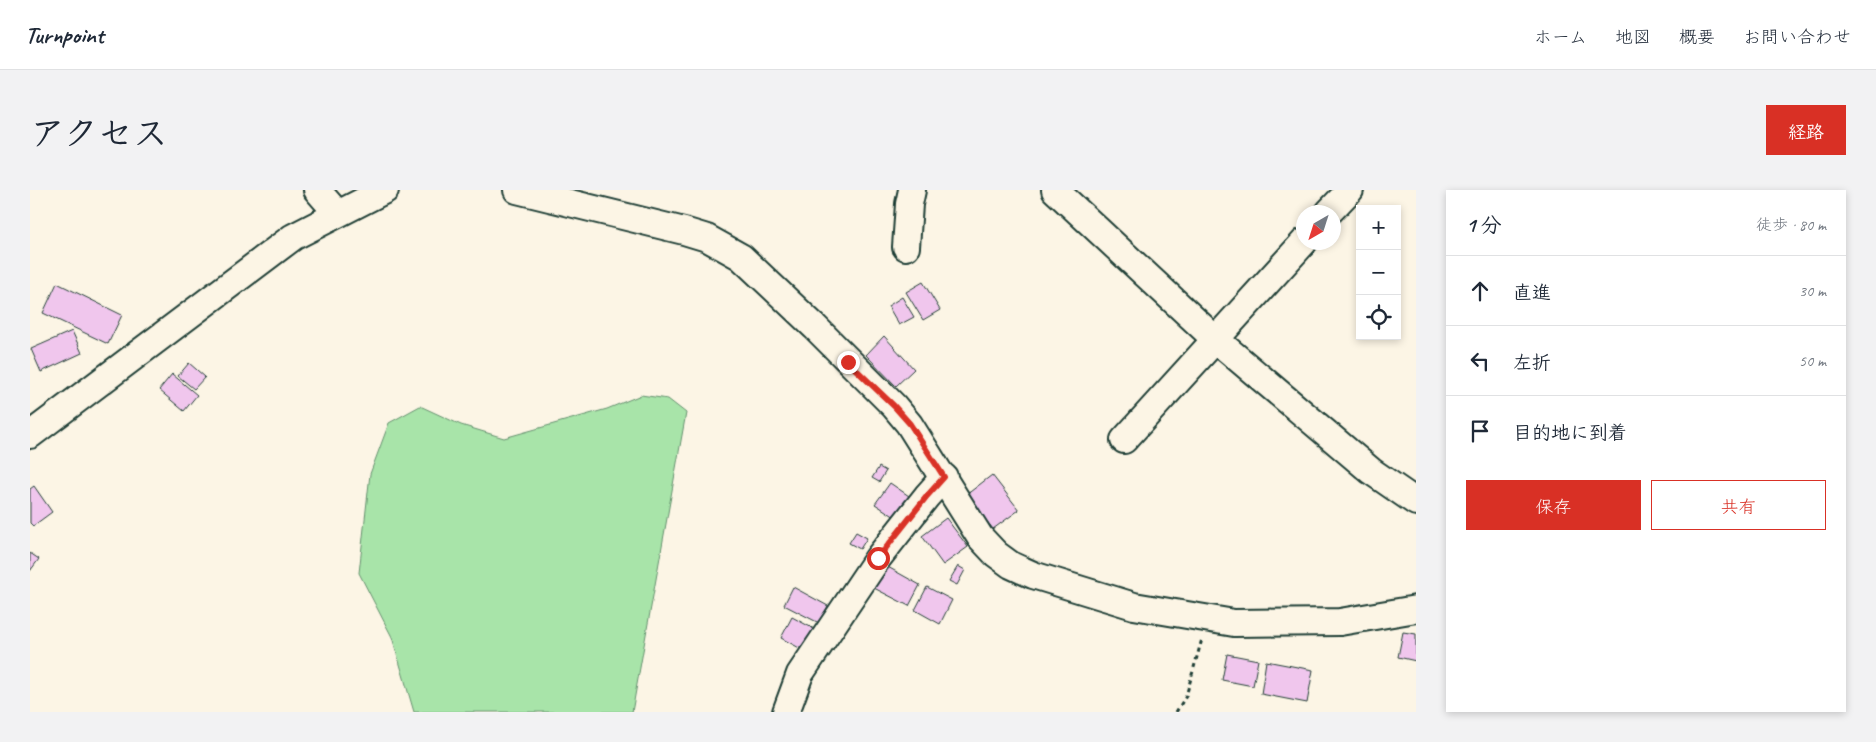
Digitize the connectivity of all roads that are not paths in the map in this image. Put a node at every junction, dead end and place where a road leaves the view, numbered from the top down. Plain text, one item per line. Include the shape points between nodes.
1 (317, 190) edge
2 (385, 190) edge
3 (517, 190) edge
4 (912, 190) edge
5 (1056, 190) edge
6 (1350, 190) edge
7 (1336, 205) edge
8 (337, 213) junction
9 (906, 247) dead end
10 (1297, 250) edge
11 (1215, 339) junction
12 (30, 435) edge
13 (1124, 440) dead end
14 (944, 477) junction
15 (1416, 502) edge
16 (1416, 608) edge
17 (786, 712) edge

1 - 8 street
2 - 8 street
3 - 14 street via 684,231 707,238 741,257 894,406 910,424
4 - 9 street
5 - 11 street
6 - 7 street
8 - 12 street via 293,237
10 - 11 street
11 - 13 street
11 - 15 street via 1371,471
14 - 16 street via 980,537 1012,565 1033,575 1134,606 1234,623 1340,622
14 - 17 street via 878,558 800,674

